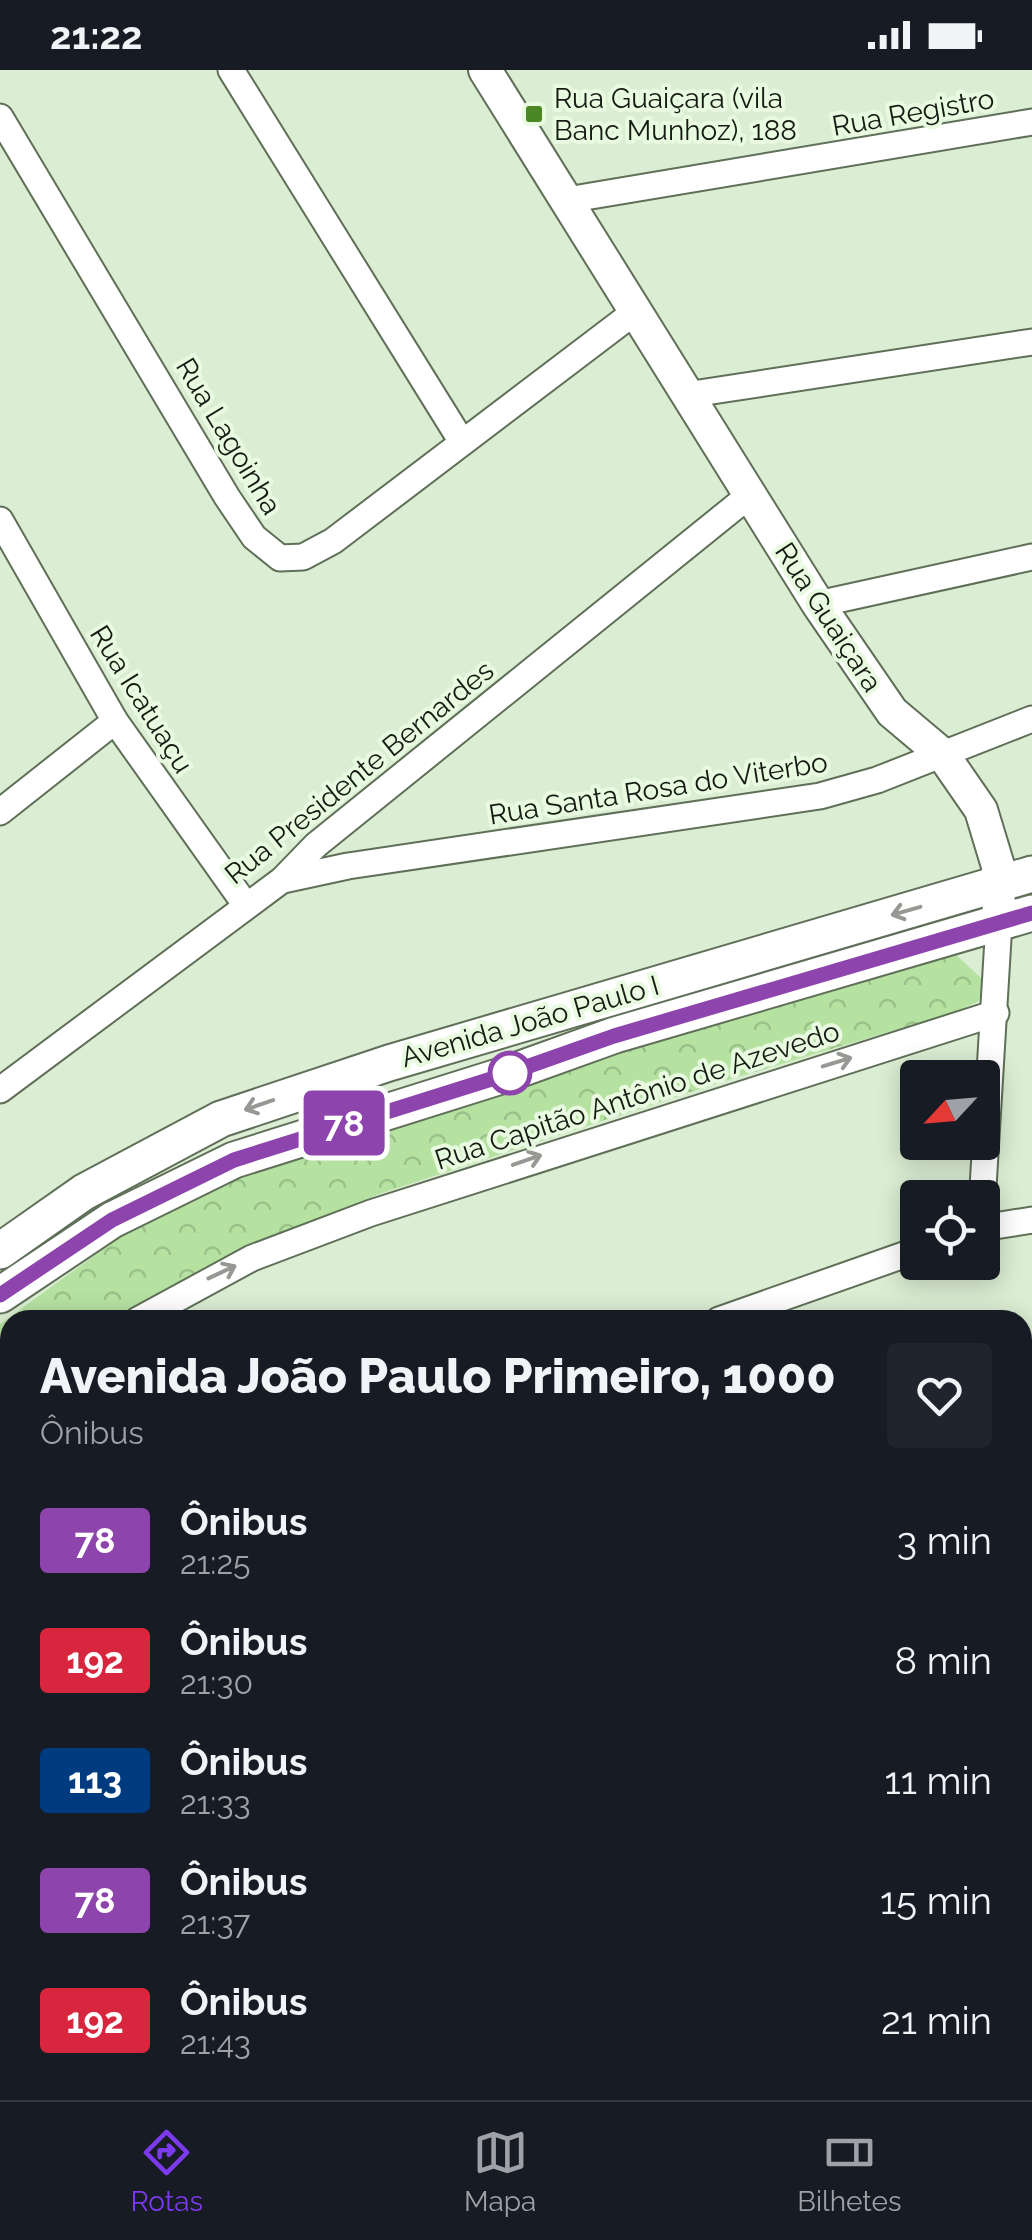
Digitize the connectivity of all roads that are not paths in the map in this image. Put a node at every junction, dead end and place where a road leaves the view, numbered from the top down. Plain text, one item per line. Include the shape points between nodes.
1 (231, 70) edge
2 (486, 70) edge
3 (0, 117) edge
4 (1032, 122) edge
5 (567, 200) junction
6 (636, 311) junction
7 (1032, 342) edge
8 (686, 395) junction
9 (462, 442) junction
10 (752, 494) junction
11 (0, 520) edge
12 (1032, 557) edge
13 (818, 604) junction
14 (1032, 719) edge
15 (115, 721) junction
16 (943, 755) junction
17 (0, 812) edge
18 (1016, 879) edge
19 (282, 880) junction
20 (244, 904) junction
21 (1016, 918) edge
22 (996, 1013) junction
23 (0, 1090) edge
24 (984, 1180) edge
25 (1032, 1220) edge
26 (1000, 1225) edge
27 (0, 1251) edge
28 (900, 1256) edge
29 (0, 1295) edge
30 (156, 1310) edge
31 (747, 1310) edge

1 - 9 street
2 - 5 street, Rua Guaiçara
3 - 9 street, Rua Lagoinha via 227,498 270,553 288,558 317,551
4 - 5 street, Rua Registro
5 - 6 street, Rua Guaiçara
6 - 8 street, Rua Guaiçara
6 - 9 street, Rua Lagoinha
7 - 8 street
8 - 10 street, Rua Guaiçara
10 - 13 street, Rua Guaiçara
10 - 19 street, Rua Presidente Bernardes via 316,845
11 - 15 street, Rua Icatuaçu
12 - 13 street
13 - 16 street, Rua Guaiçara via 892,712
14 - 16 street, Rua Santa Rosa do Viterbo
15 - 17 street
15 - 20 street, Rua Icatuaçu
16 - 18 street, Rua Guaiçara
16 - 19 street, Rua Santa Rosa do Viterbo via 820,796
18 - 21 street, Rua Guaiçara
18 -> 27 main road, Avenida João Paulo I via 220,1118 84,1192
19 - 20 street, Rua Presidente Bernardes
20 - 23 street, Rua Presidente Bernardes
21 - 22 street, Rua Guaiçara
21 - 29 main road, Avenida João Paulo I via 614,1036 234,1160 112,1220
22 - 24 street, Rua Guaiçara
30 -> 22 street, Rua Capitão Antônio de Azevedo via 252,1258 372,1213
25 - 26 street
28 - 31 street

